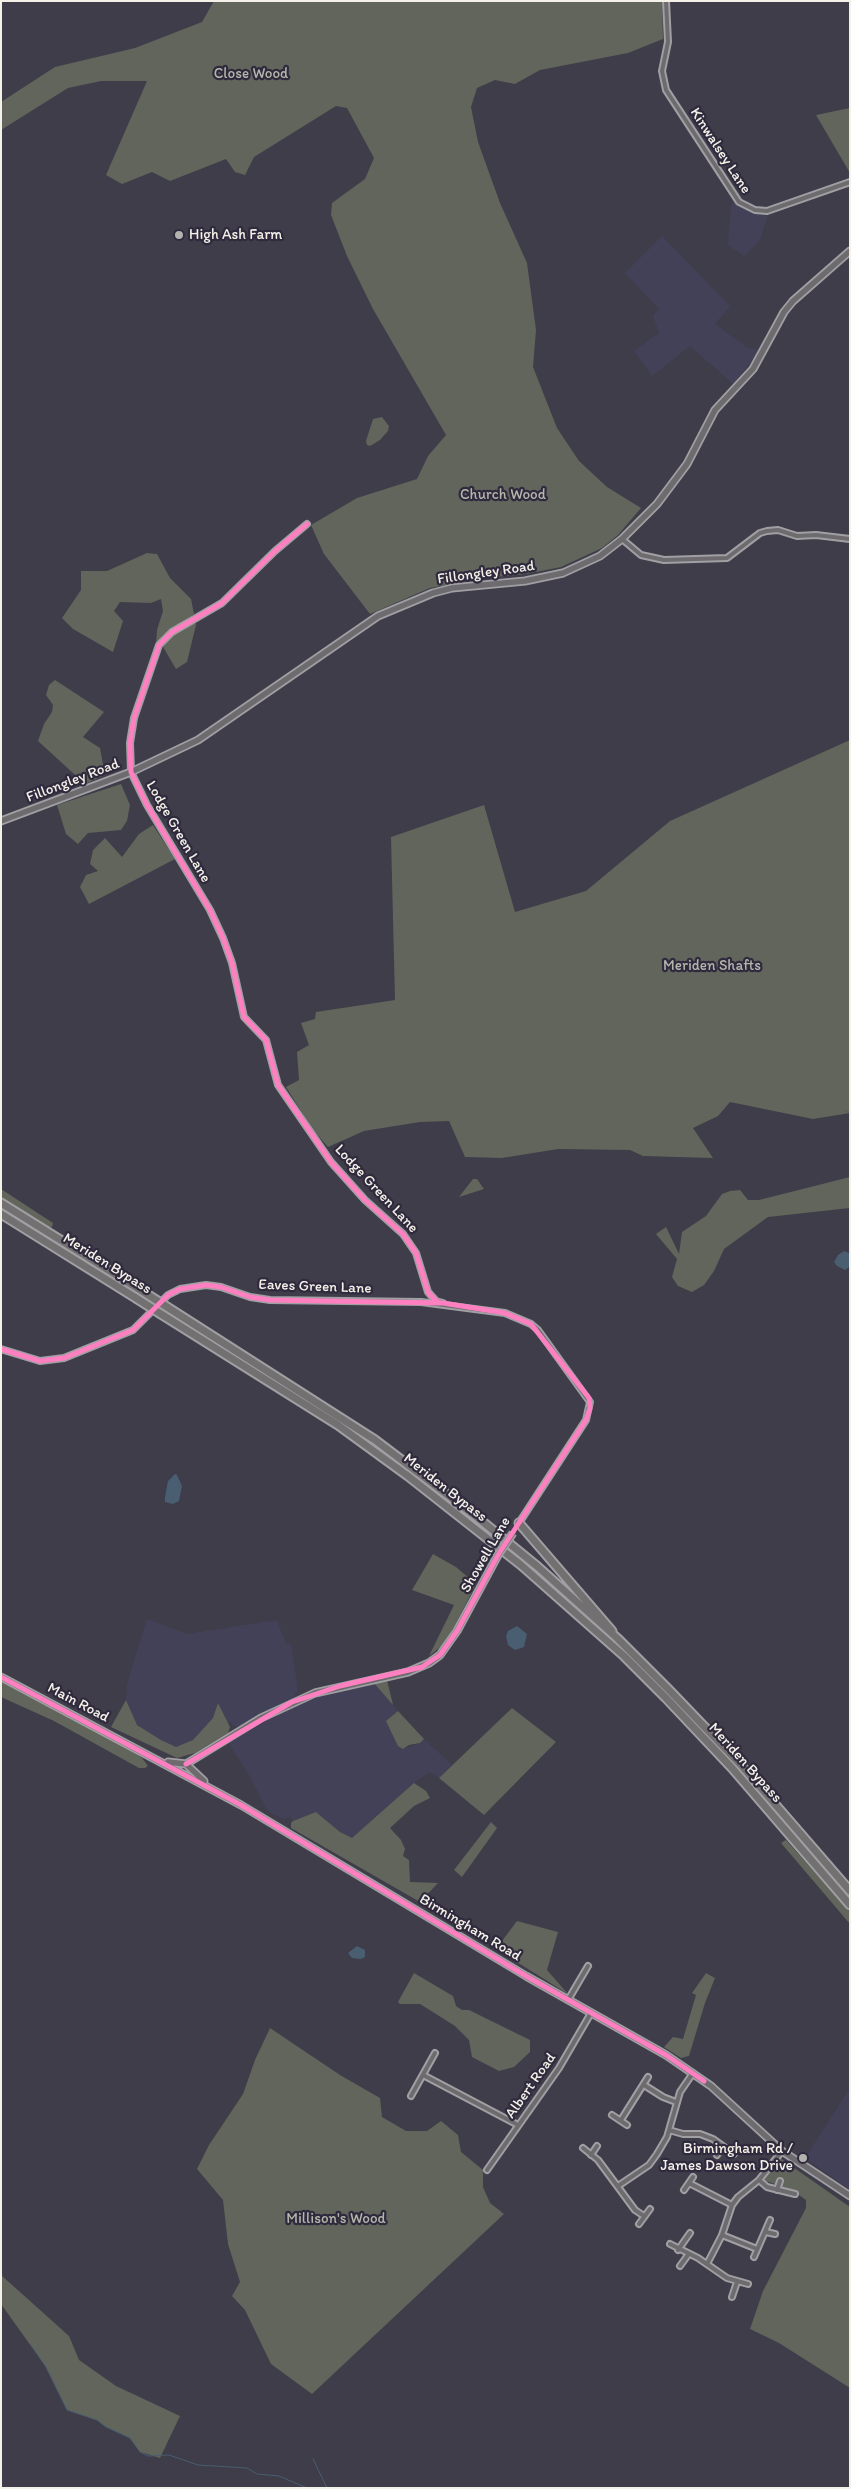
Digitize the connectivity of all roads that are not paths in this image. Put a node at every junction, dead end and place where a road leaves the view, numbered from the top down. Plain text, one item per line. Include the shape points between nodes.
1 (666, 1) edge
2 (850, 182) edge
3 (850, 251) edge
4 (307, 524) dead end
5 (622, 539) junction
6 (850, 539) edge
7 (131, 772) junction
8 (1, 821) edge
9 (1, 1203) edge
10 (1, 1214) edge
11 (428, 1292) junction
12 (421, 1302) junction
13 (443, 1304) junction
14 (1, 1349) edge
15 (519, 1523) junction
16 (616, 1638) junction
17 (1, 1677) edge
18 (142, 1752) junction
19 (189, 1766) junction
20 (184, 1773) junction
21 (224, 1796) junction
22 (850, 1891) edge
23 (850, 1905) edge
24 (588, 1966) dead end
25 (568, 2000) junction
26 (591, 2013) junction
27 (435, 2052) dead end
28 (693, 2073) junction
29 (423, 2075) junction
30 (648, 2077) dead end
31 (644, 2085) junction
32 (411, 2096) dead end
33 (676, 2102) junction
34 (612, 2115) dead end
35 (621, 2120) junction
36 (518, 2125) junction
37 (627, 2125) dead end
38 (669, 2130) junction
39 (597, 2146) dead end
40 (723, 2146) junction
41 (583, 2148) dead end
42 (782, 2151) junction
43 (734, 2154) dead end
44 (591, 2155) junction
45 (717, 2155) dead end
46 (487, 2170) dead end
47 (693, 2177) dead end
48 (759, 2180) junction
49 (780, 2181) dead end
50 (689, 2183) junction
51 (618, 2186) junction
52 (684, 2190) dead end
53 (777, 2190) junction
54 (794, 2194) dead end
55 (850, 2196) edge
56 (732, 2205) junction
57 (650, 2209) dead end
58 (644, 2216) junction
59 (770, 2220) dead end
60 (639, 2224) dead end
61 (766, 2232) junction
62 (690, 2233) dead end
63 (775, 2234) dead end
64 (722, 2235) junction
65 (670, 2244) dead end
66 (757, 2249) junction
67 (678, 2250) junction
68 (688, 2254) junction
69 (754, 2257) dead end
70 (707, 2264) junction
71 (680, 2266) dead end
72 (737, 2282) junction
73 (748, 2284) dead end
74 (732, 2297) dead end

1 - 2 street, Kinwalsey Lane via 668,42 662,71 666,90 739,202 755,210 767,211
3 - 5 main road, Fillongley Road via 793,301 753,369 715,410 686,464 657,504
4 - 7 street via 222,603 172,632 160,645 134,718 130,743
5 - 6 street via 641,555 664,560 727,558 753,537 767,531
5 - 7 main road, Fillongley Road via 586,564 563,573 525,581 452,588 378,616 198,740
7 - 8 main road, Fillongley Road
7 - 11 street, Lodge Green Lane via 220,931 232,963 244,1017 266,1040 278,1086 331,1162 365,1200 403,1234 416,1253
9 - 16 highway, Meriden Bypass, bridge via 317,1401 383,1446 478,1518
10 - 23 highway, Meriden Bypass, bridge via 338,1425 461,1516 624,1656 732,1768
11 - 12 street
11 - 13 street
12 - 13 street, Eaves Green Lane
12 - 14 street, Eaves Green Lane via 270,1300 206,1285 180,1289 168,1295 133,1330 64,1358 40,1361
13 - 15 street, Showell Lane via 505,1313 531,1324 546,1339 590,1400 586,1420
15 - 16 highway via 607,1623
15 - 19 main road, Showell Lane, bridge via 457,1631 434,1660 408,1672 343,1685 292,1702 197,1757
16 - 22 highway, Meriden Bypass via 741,1765
17 - 18 main road, Main Road
18 - 19 main road, Main Road
18 - 20 main road, Main Road
19 - 20 main road, Showell Lane via 191,1772
19 - 20 main road via 181,1769
19 - 21 main road, Birmingham Road via 199,1778
20 - 21 main road, Birmingham Road
21 - 25 main road, Birmingham Road
24 - 25 street
25 - 26 main road, Birmingham Road
26 - 28 main road, Birmingham Road
26 - 36 street, Albert Road via 559,2068
27 - 29 street
28 - 33 street
28 - 42 main road, Birmingham Road
29 - 32 street
29 - 36 street
30 - 31 street
31 - 33 street
31 - 35 street
33 - 38 street
34 - 35 street
35 - 37 street
36 - 46 street, Albert Road
38 - 40 street via 700,2134
38 - 51 street via 648,2165
39 - 44 street
40 - 43 street
40 - 45 street
41 - 44 street
42 - 48 street
42 - 55 main road, Birmingham Road
44 - 51 street
47 - 50 street
48 - 53 street
48 - 56 street via 738,2196
49 - 53 street
50 - 52 street
50 - 56 street
51 - 58 street via 634,2210
53 - 54 street
56 - 64 street
57 - 58 street
58 - 60 street
59 - 61 street
61 - 63 street
61 - 66 street
62 - 67 street
64 - 66 street
64 - 70 street
65 - 67 street
66 - 69 street
67 - 68 street
68 - 70 street
68 - 71 street
70 - 72 street
72 - 73 street
72 - 74 street

